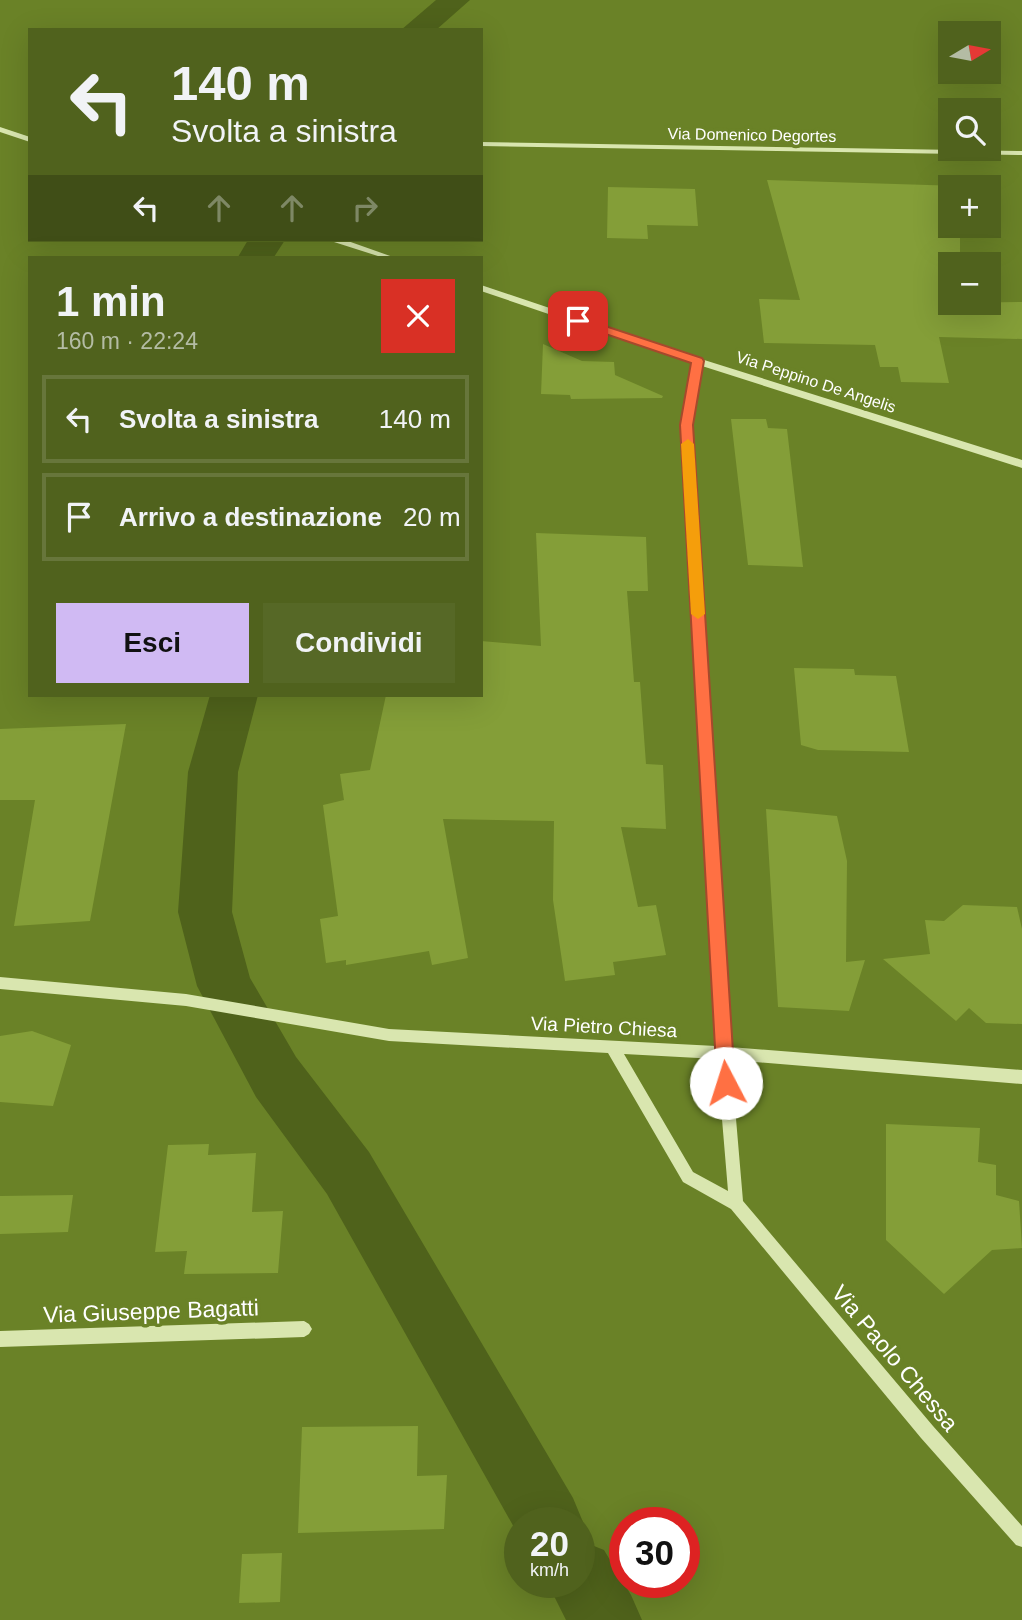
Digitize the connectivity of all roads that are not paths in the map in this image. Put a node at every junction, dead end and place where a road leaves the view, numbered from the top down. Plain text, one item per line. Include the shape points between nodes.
1 (0, 130) edge
2 (28, 139) edge
3 (483, 144) edge
4 (1022, 153) edge
5 (343, 242) edge
6 (386, 256) edge
7 (483, 289) edge
8 (698, 361) junction
9 (1022, 464) edge
10 (0, 983) edge
11 (612, 1047) junction
12 (723, 1053) junction
13 (1022, 1077) edge
14 (736, 1204) junction
15 (304, 1329) dead end
16 (0, 1339) edge
17 (1022, 1539) edge

1 - 2 street
3 - 4 street, Via Domenico Degortes
5 - 6 street
7 - 8 street, Via Peppino De Angelis
8 - 9 street, Via Peppino De Angelis
8 - 12 street via 687,425
10 - 11 street, Via Pietro Chiesa via 186,1000 389,1035
11 - 12 street, Via Pietro Chiesa
11 - 14 street, Via Paolo Chessa via 688,1177
12 - 13 street, Via Pietro Chiesa
12 - 14 street
14 - 17 street, Via Paolo Chessa
15 - 16 street, Via Giuseppe Bagatti

